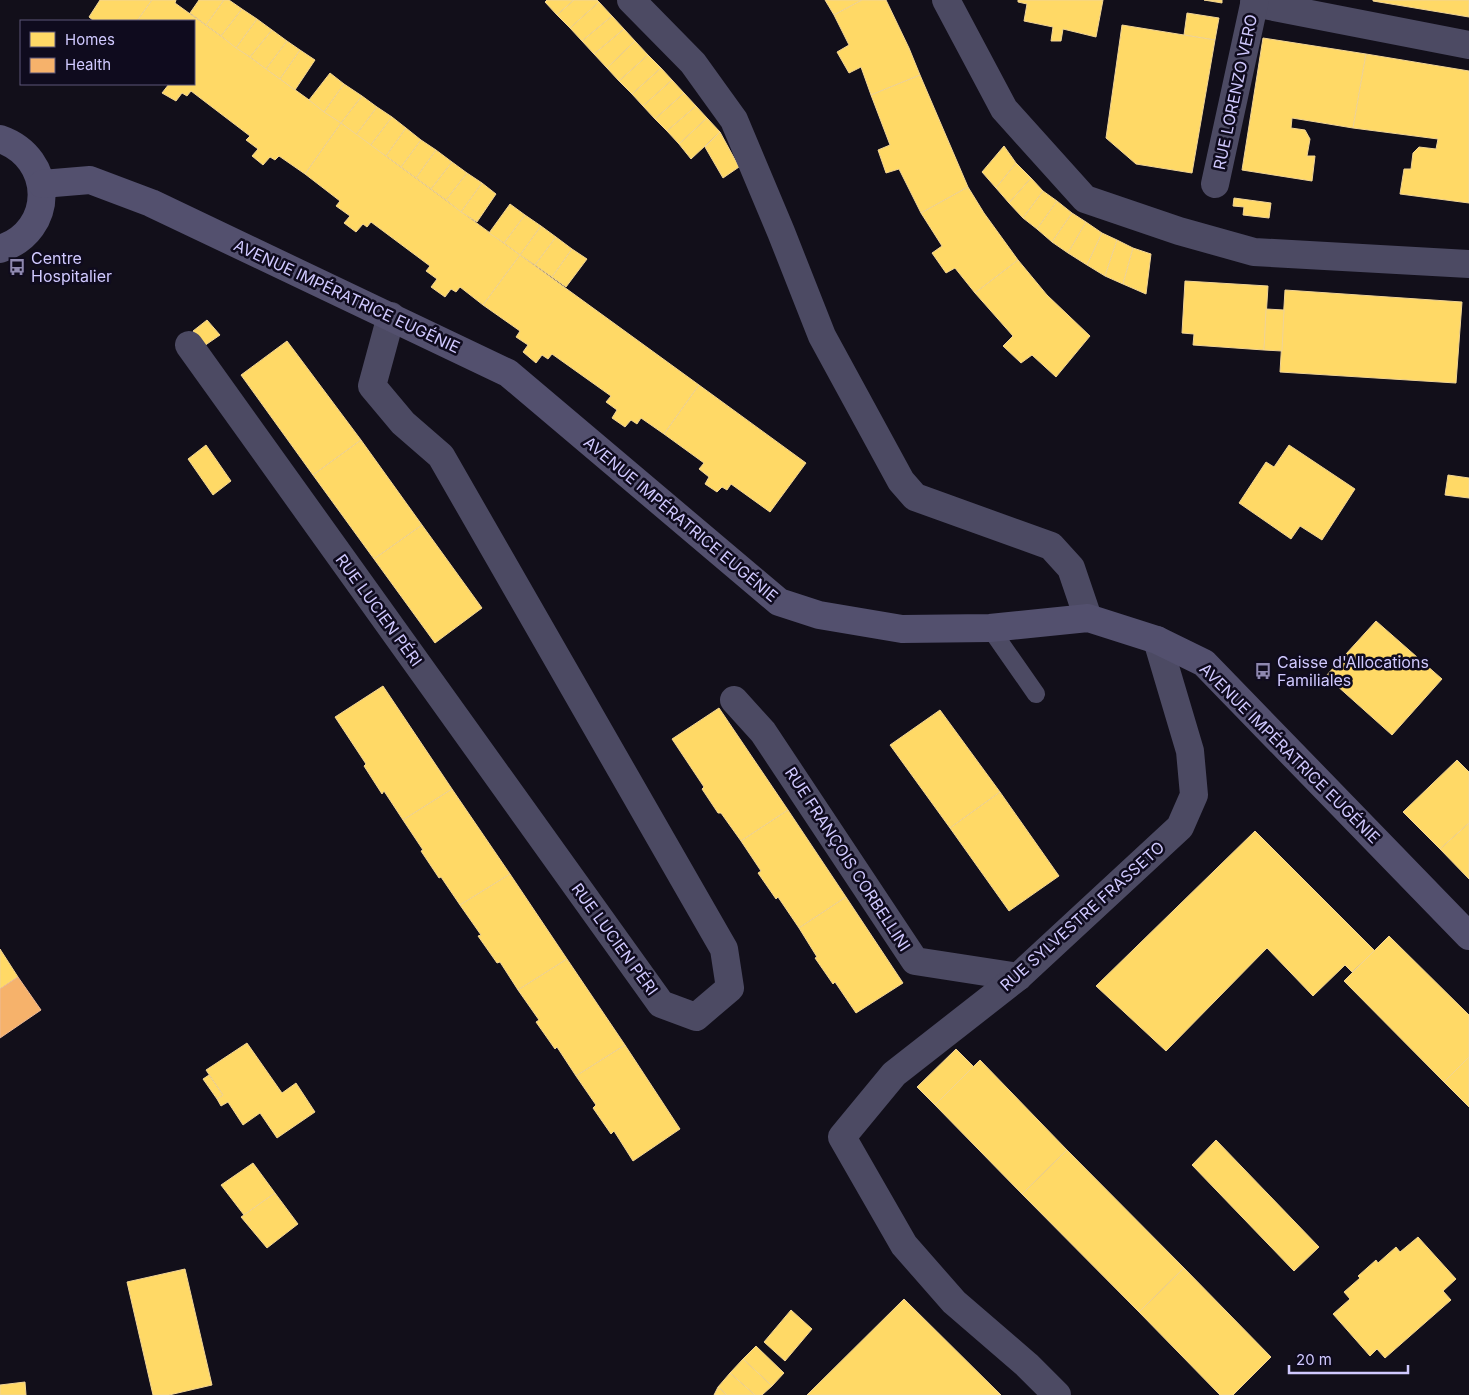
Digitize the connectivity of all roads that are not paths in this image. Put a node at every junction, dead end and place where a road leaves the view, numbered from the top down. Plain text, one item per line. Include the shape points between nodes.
1 (631, 0) edge
2 (946, 0) edge
3 (1254, 2) edge
4 (1469, 45) edge
5 (0, 139) edge
6 (42, 184) junction
7 (1215, 184) dead end
8 (0, 249) edge
9 (1469, 264) edge
10 (391, 316) junction
11 (189, 345) dead end
12 (1088, 618) junction
13 (990, 628) junction
14 (1157, 640) junction
15 (1036, 694) dead end
16 (734, 700) dead end
17 (1469, 936) edge
18 (1018, 977) junction
19 (1057, 1395) edge

1 - 12 street via 693,63 734,120 822,336 902,481 915,497 1051,546 1071,568
2 - 9 street via 1004,109 1085,199 1254,252
3 - 4 street
3 - 7 street, RUE LORENZO VERO
5 - 6 main road via 23,151 33,162
6 - 8 main road via 37,218 27,234
6 - 10 main road, AVENUE IMPÉRATRICE EUGÉNIE via 90,180 151,203
10 - 11 street, RUE LUCIEN PÉRI via 372,386 403,423 441,456 724,949 730,988 696,1018 661,1004
10 - 13 main road, AVENUE IMPÉRATRICE EUGÉNIE via 508,373 779,602 819,615 902,629
12 - 13 main road, AVENUE IMPÉRATRICE EUGÉNIE
12 - 14 main road, AVENUE IMPÉRATRICE EUGÉNIE
13 - 15 lane
14 - 17 main road, AVENUE IMPÉRATRICE EUGÉNIE via 1204,663
14 - 18 street, RUE SYLVESTRE FRASSETO via 1190,751 1194,795 1180,828
16 - 18 street, RUE FRANÇOIS CORBELLINI via 763,732 915,961
18 - 19 street, RUE SYLVESTRE FRASSETO via 894,1074 842,1137 904,1245 954,1302

